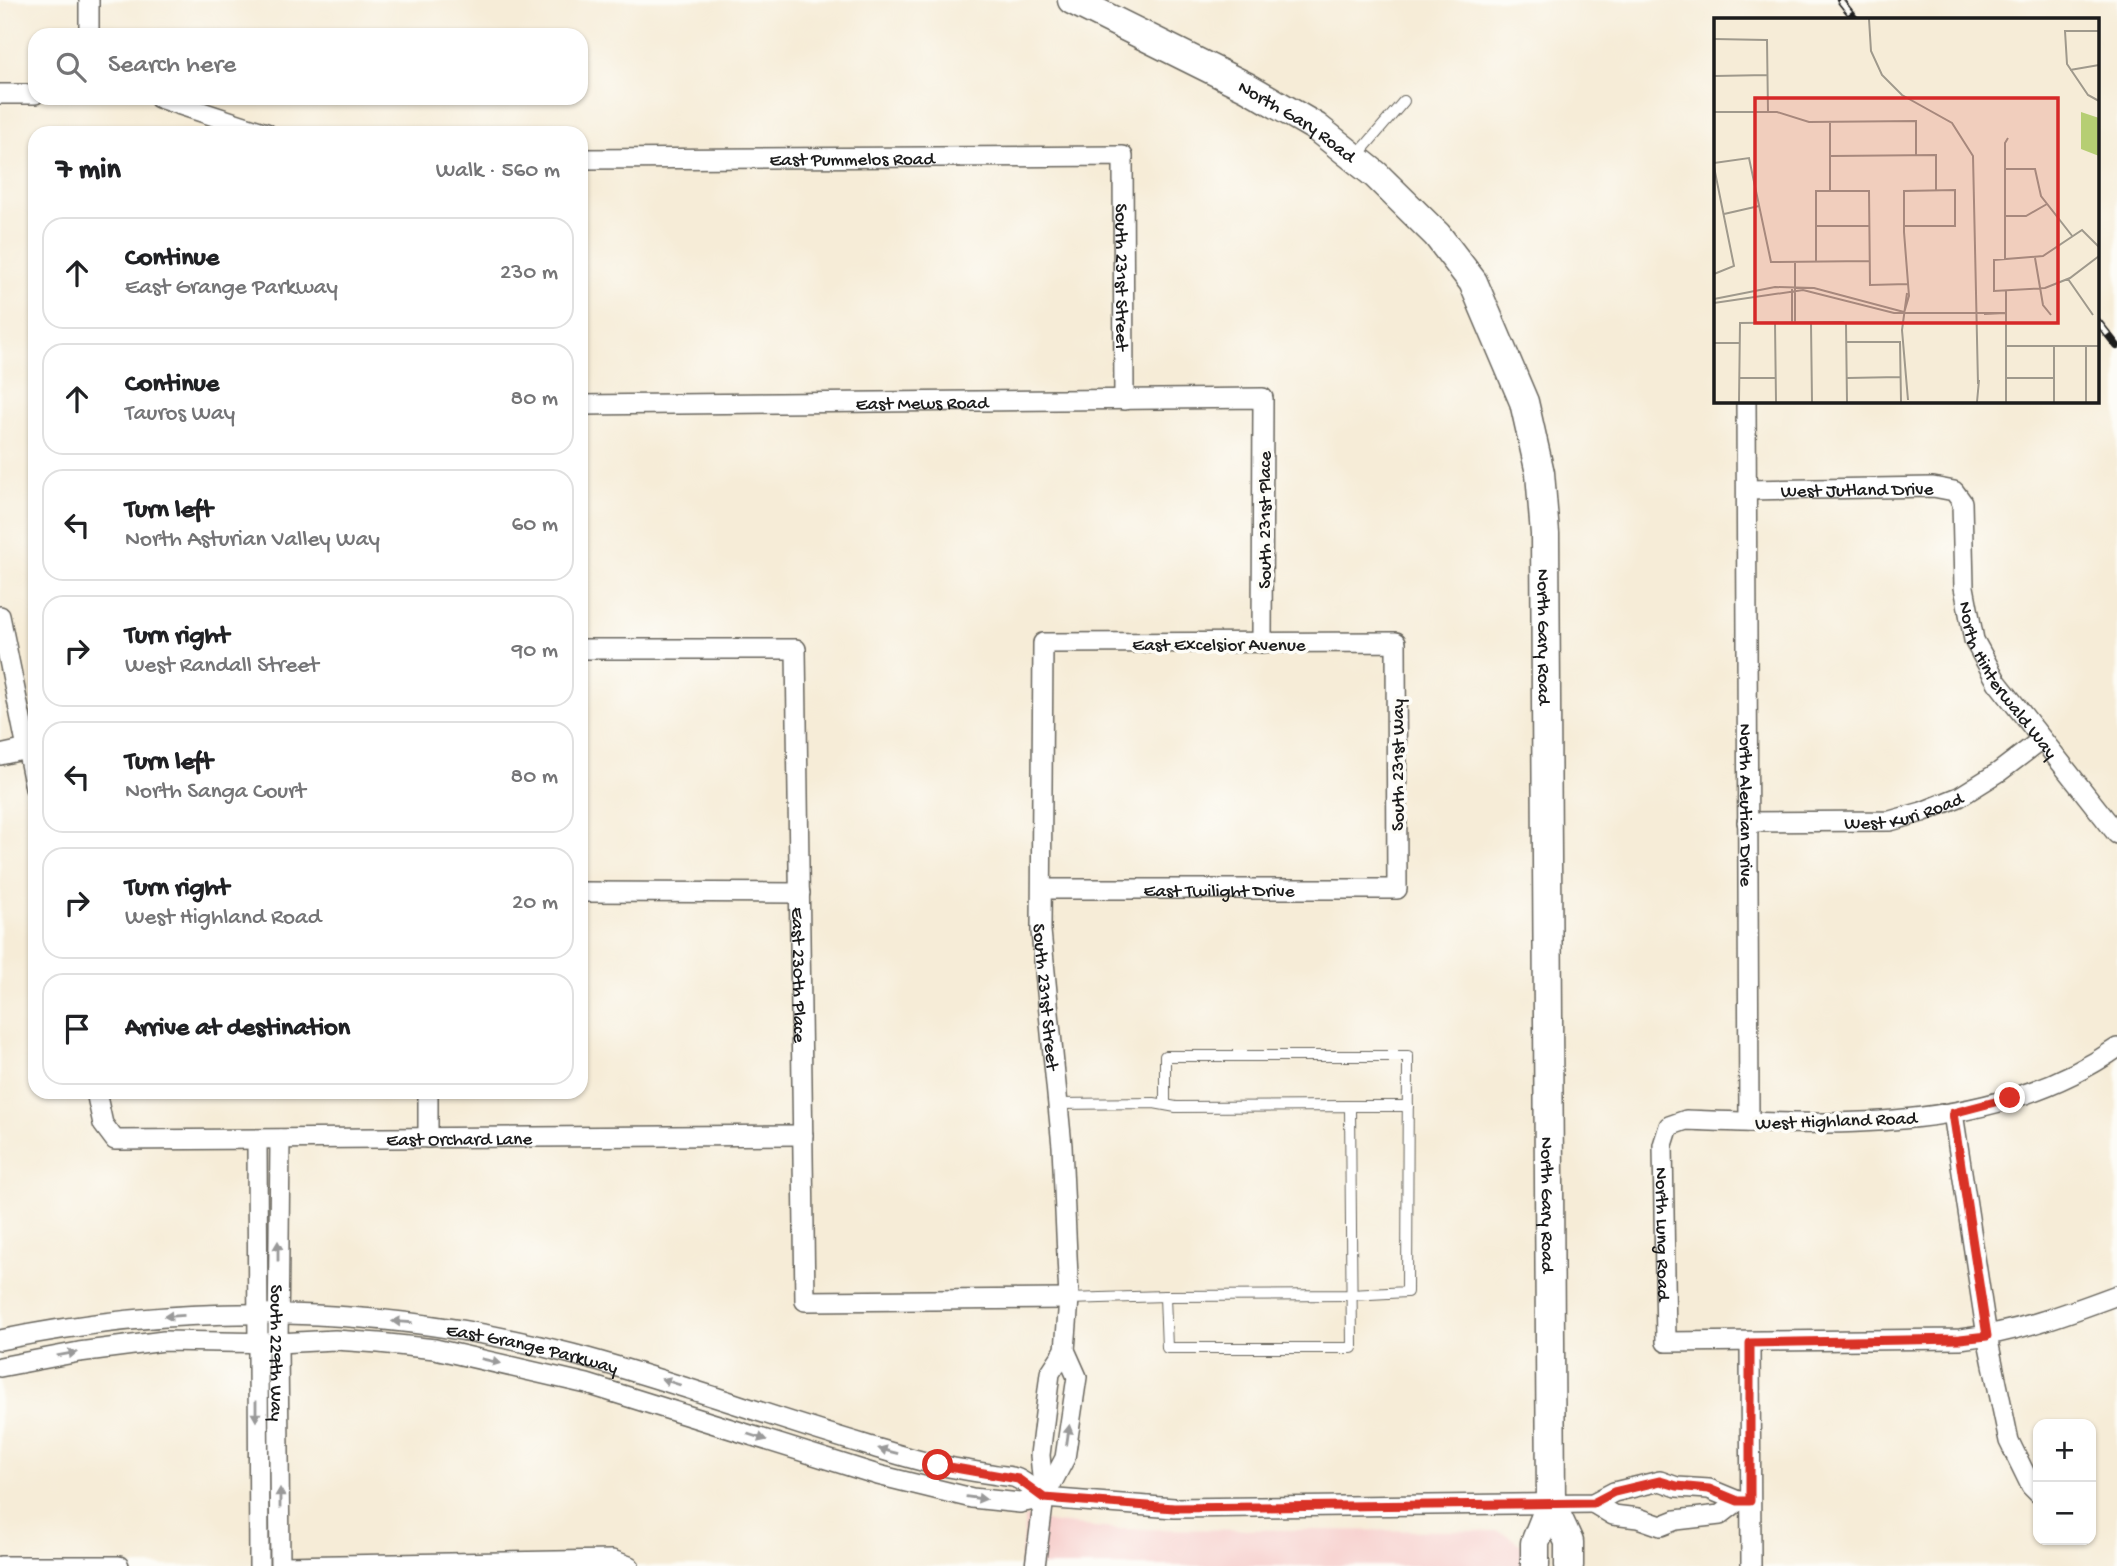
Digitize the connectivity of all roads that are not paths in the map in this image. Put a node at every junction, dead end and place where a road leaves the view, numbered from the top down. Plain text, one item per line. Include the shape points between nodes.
1 (89, 0) edge
2 (1072, 0) edge
3 (89, 28) edge
4 (0, 94) edge
5 (28, 94) edge
6 (1404, 101) dead end
7 (180, 105) edge
8 (245, 126) edge
9 (1123, 156) joint
10 (1355, 158) junction
11 (588, 159) edge
12 (1263, 398) joint
13 (1124, 400) junction
14 (1746, 402) edge
15 (588, 405) edge
16 (1747, 490) junction
17 (1962, 502) joint
18 (0, 616) edge
19 (1396, 642) joint
20 (1043, 643) joint
21 (1262, 643) junction
22 (588, 649) edge
23 (2040, 740) junction
24 (27, 749) junction
25 (28, 754) edge
26 (0, 755) edge
27 (1747, 822) junction
28 (2117, 834) edge
29 (1042, 889) junction
30 (1397, 889) joint
31 (588, 892) edge
32 (800, 892) junction
33 (2117, 1048) edge
34 (98, 1099) edge
35 (428, 1099) edge
36 (1058, 1104) junction
37 (1165, 1104) junction
38 (1350, 1106) junction
39 (1408, 1106) junction
40 (1953, 1113) junction
41 (1749, 1122) junction
42 (1669, 1126) joint
43 (803, 1135) junction
44 (428, 1138) junction
45 (280, 1139) junction
46 (257, 1140) junction
47 (1351, 1295) junction
48 (2117, 1295) edge
49 (1165, 1296) junction
50 (1069, 1299) junction
51 (256, 1315) junction
52 (278, 1316) junction
53 (1987, 1336) junction
54 (0, 1340) edge
55 (256, 1343) junction
56 (278, 1343) junction
57 (1750, 1343) junction
58 (1065, 1350) junction
59 (0, 1367) edge
60 (1677, 1486) junction
61 (2033, 1488) edge
62 (1044, 1498) junction
63 (1744, 1501) junction
64 (1551, 1503) junction
65 (1593, 1503) junction
66 (1676, 1520) junction
67 (391, 1565) edge
68 (0, 1566) edge
69 (119, 1566) edge
70 (259, 1566) edge
71 (282, 1566) edge
72 (628, 1566) edge
73 (1035, 1566) edge
74 (1535, 1566) edge
75 (1569, 1566) edge
76 (1751, 1566) edge

1 - 3 street
2 - 10 main road, North Gary Road via 1247,87 1316,127
4 - 5 street
6 - 10 lane
7 - 8 street
9 - 11 street, East Pummelos Road
9 - 13 street, South 231st Street
10 - 64 main road, North Gary Road via 1437,235 1473,282 1524,402 1540,473 1545,534
12 - 13 street, East Mews Road
12 - 21 street, South 231st Place
13 - 15 street, East Mews Road
14 - 16 street, North Aleutian Drive
16 - 17 street, West Jutland Drive via 1933,487 1954,491
16 - 27 street, North Aleutian Drive
17 - 23 street, North Hinterwald Way via 1964,587 1975,640 1997,682
18 - 24 street
19 - 21 street, East Excelsior Avenue
19 - 30 street, South 231st Way
20 - 21 street, East Excelsior Avenue
20 - 29 street, South 231st Street
22 - 32 street, East 230th Place via 796,649
23 - 27 street, West Kuri Road via 1959,797 1890,821
23 - 28 street, North Hinterwald Way
24 - 25 street
24 - 26 street
27 - 41 street, North Aleutian Drive
29 - 30 street, East Twilight Drive
29 - 36 street, South 231st Street via 1042,945
31 - 32 street
32 - 43 street, East 230th Place
33 - 40 street, West Highland Road via 2059,1081
34 - 46 street, East Orchard Lane via 103,1124 115,1140
35 - 44 street
36 - 37 lane
36 - 50 street, South 231st Street
37 - 38 lane
37 - 39 lane via 1165,1056 1408,1056
38 - 39 lane
38 - 47 lane
39 - 47 lane via 1407,1292
40 - 41 street, West Highland Road via 1897,1121
40 - 53 street
41 - 42 street, West Highland Road via 1686,1120
42 - 57 street, North Lung Road via 1662,1145 1666,1342
43 - 44 street, East Orchard Lane
43 - 50 street, East 230th Place via 805,1301
44 - 45 street, East Orchard Lane
45 - 46 street, East Orchard Lane
52 -> 45 street, South 229th Way
46 - 51 street, South 229th Way
47 - 49 lane
47 - 49 lane via 1352,1348 1167,1348
48 - 53 street
49 - 50 lane
50 - 58 street, South 231st Street
51 - 52 street, East Grange Parkway
51 -> 54 street, East Grange Parkway via 144,1318
51 - 55 street, South 229th Way
52 - 56 street, South 229th Way
62 -> 52 street, East Grange Parkway via 1018,1479 878,1449 571,1353 415,1323
53 - 57 street
53 - 61 street via 2009,1441
55 - 56 street, East Grange Parkway
59 -> 55 street, East Grange Parkway via 164,1341
55 -> 70 street, South 229th Way
56 -> 62 street, East Grange Parkway via 335,1340 435,1349 587,1384 928,1488 1020,1503
71 -> 56 street, South 229th Way
57 - 63 street
58 - 62 street, South 231st Street via 1050,1373 1040,1455
62 -> 58 street, South 231st Street via 1065,1458 1077,1377
60 - 63 street via 1709,1489
60 - 65 street via 1660,1481 1614,1492
60 - 66 street via 1682,1500
62 - 64 street, East Grange Parkway via 1174,1508
62 - 73 street, South 231st Street
63 - 66 street via 1720,1516
63 - 76 street
64 - 65 street, East Grange Parkway
64 - 74 main road, North Gary Road via 1535,1543
64 - 75 main road, North Gary Road via 1569,1542
65 - 66 street via 1613,1516 1661,1525
67 - 71 street
67 - 72 street via 612,1560
68 - 69 street

